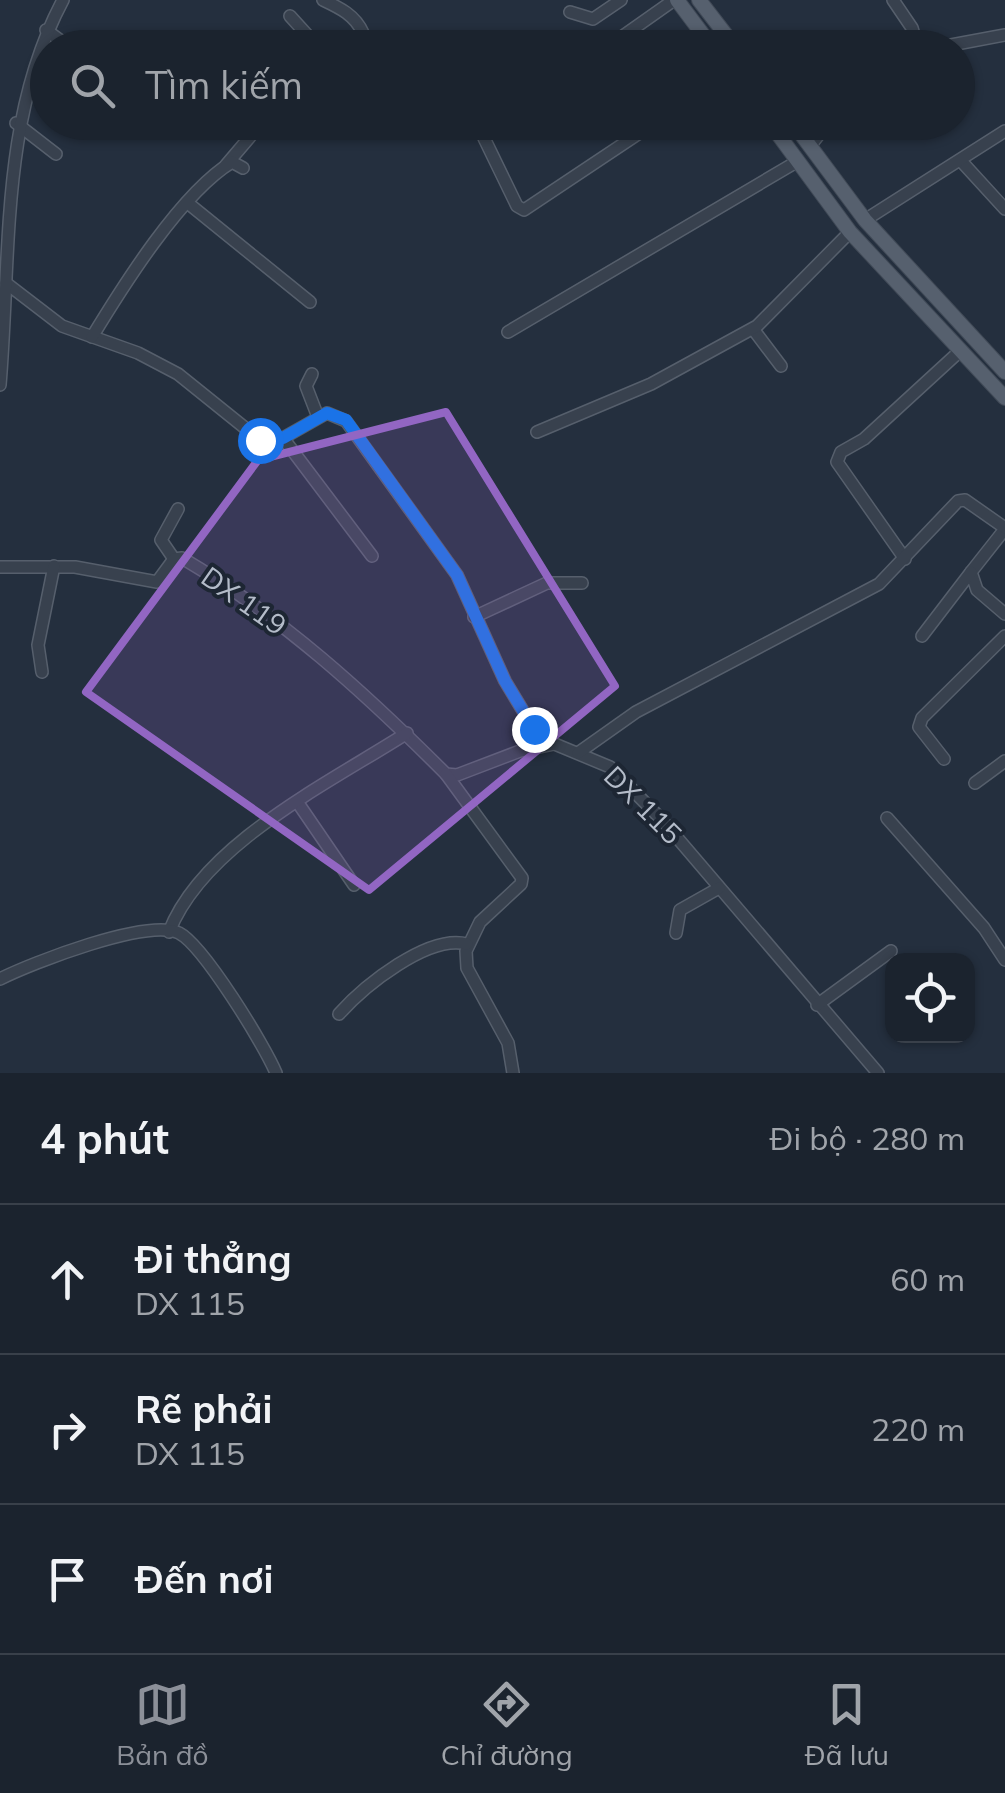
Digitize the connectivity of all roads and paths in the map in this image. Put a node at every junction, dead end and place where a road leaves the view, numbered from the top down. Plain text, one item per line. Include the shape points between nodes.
1 (63, 0) edge
2 (323, 0) edge
3 (621, 0) edge
4 (675, 0) edge
5 (699, 0) edge
6 (893, 0) edge
7 (570, 12) dead end
8 (290, 16) dead end
9 (46, 30) edge
10 (303, 30) edge
11 (362, 30) edge
12 (632, 30) edge
13 (699, 30) edge
14 (722, 30) edge
15 (913, 30) edge
16 (1005, 34) edge
17 (975, 40) edge
18 (30, 69) edge
19 (16, 123) junction
20 (1005, 131) edge
21 (30, 134) edge
22 (38, 140) edge
23 (248, 140) edge
24 (485, 140) edge
25 (629, 140) edge
26 (782, 140) edge
27 (806, 140) edge
28 (815, 140) edge
29 (810, 146) junction
30 (56, 154) dead end
31 (798, 161) junction
32 (962, 162) junction
33 (226, 166) junction
34 (242, 168) dead end
35 (5, 179) edge
36 (189, 204) junction
37 (1005, 209) edge
38 (865, 220) junction
39 (850, 232) junction
40 (6, 283) junction
41 (310, 302) dead end
42 (753, 329) junction
43 (508, 332) dead end
44 (92, 337) junction
45 (960, 351) junction
46 (782, 366) dead end
47 (1005, 372) edge
48 (312, 374) dead end
49 (0, 385) edge
50 (1005, 398) edge
51 (318, 417) junction
52 (537, 432) dead end
53 (283, 438) junction
54 (178, 509) dead end
55 (1005, 528) edge
56 (372, 556) dead end
57 (174, 559) junction
58 (906, 559) junction
59 (54, 566) junction
60 (0, 567) edge
61 (971, 572) junction
62 (582, 583) dead end
63 (1005, 614) edge
64 (474, 617) junction
65 (922, 636) dead end
66 (1005, 636) edge
67 (42, 672) dead end
68 (407, 733) junction
69 (554, 744) junction
70 (578, 753) junction
71 (944, 758) dead end
72 (1005, 761) edge
73 (446, 774) junction
74 (975, 783) dead end
75 (298, 802) junction
76 (887, 818) dead end
77 (354, 884) dead end
78 (719, 888) junction
79 (169, 932) junction
80 (676, 934) dead end
81 (468, 944) junction
82 (891, 951) dead end
83 (1005, 960) edge
84 (0, 979) edge
85 (817, 1005) junction
86 (339, 1014) dead end
87 (276, 1073) edge
88 (513, 1073) edge
89 (878, 1073) edge

1 - 9 street
2 - 11 street via 346,11
3 - 7 street via 593,19
4 - 12 street
4 - 13 main road
5 - 14 main road
6 - 15 street
8 - 10 street
16 - 17 street
18 - 19 street
19 - 21 street
19 - 35 street
20 - 32 street
22 - 30 street
23 - 33 street
24 - 25 street via 524,210
26 - 31 main road
27 - 29 main road
28 - 29 street
29 - 38 main road
31 - 39 main road
31 - 43 street
32 - 37 street
32 - 38 street via 937,171
33 - 34 street via 236,162
33 - 36 street
35 - 40 street
36 - 41 street
36 - 44 street via 144,257
38 - 39 main road
38 - 47 main road
39 - 42 street
39 - 45 main road
40 - 44 street via 62,326
40 - 49 street
42 - 46 street
42 - 52 street via 651,384
44 - 53 street via 178,374 260,440
45 - 50 main road
45 - 58 street via 837,462
48 - 51 street via 306,386
51 - 53 street
51 - 64 street, DX 115 via 346,420 457,575
53 - 56 street
54 - 57 street via 161,540
55 - 58 street via 961,500
55 - 61 street
57 - 59 street, DX 119 via 157,582
57 - 68 street, DX 119 via 244,597 348,676
58 - 70 street via 870,590 636,712
59 - 60 street, DX 119
59 - 67 street via 38,645
61 - 63 street via 977,590
61 - 65 street
62 - 64 street via 547,583
64 - 69 street, DX 115 via 534,729
66 - 71 street via 922,718 920,727
68 - 73 street, DX 119
68 - 75 street
69 - 70 street, DX 115
69 - 73 street
70 - 78 street, DX 115 via 610,767
72 - 74 street
73 - 81 street, DX 119 via 522,878
75 - 77 street
75 - 79 street via 205,872 180,902
76 - 83 street
78 - 80 street via 680,910
78 - 85 street, DX 115
79 - 84 street via 118,938
79 - 87 street via 208,961
81 - 86 street via 454,940 404,962 370,981
81 - 88 street via 467,968 508,1043
82 - 85 street
85 - 89 street, DX 115

